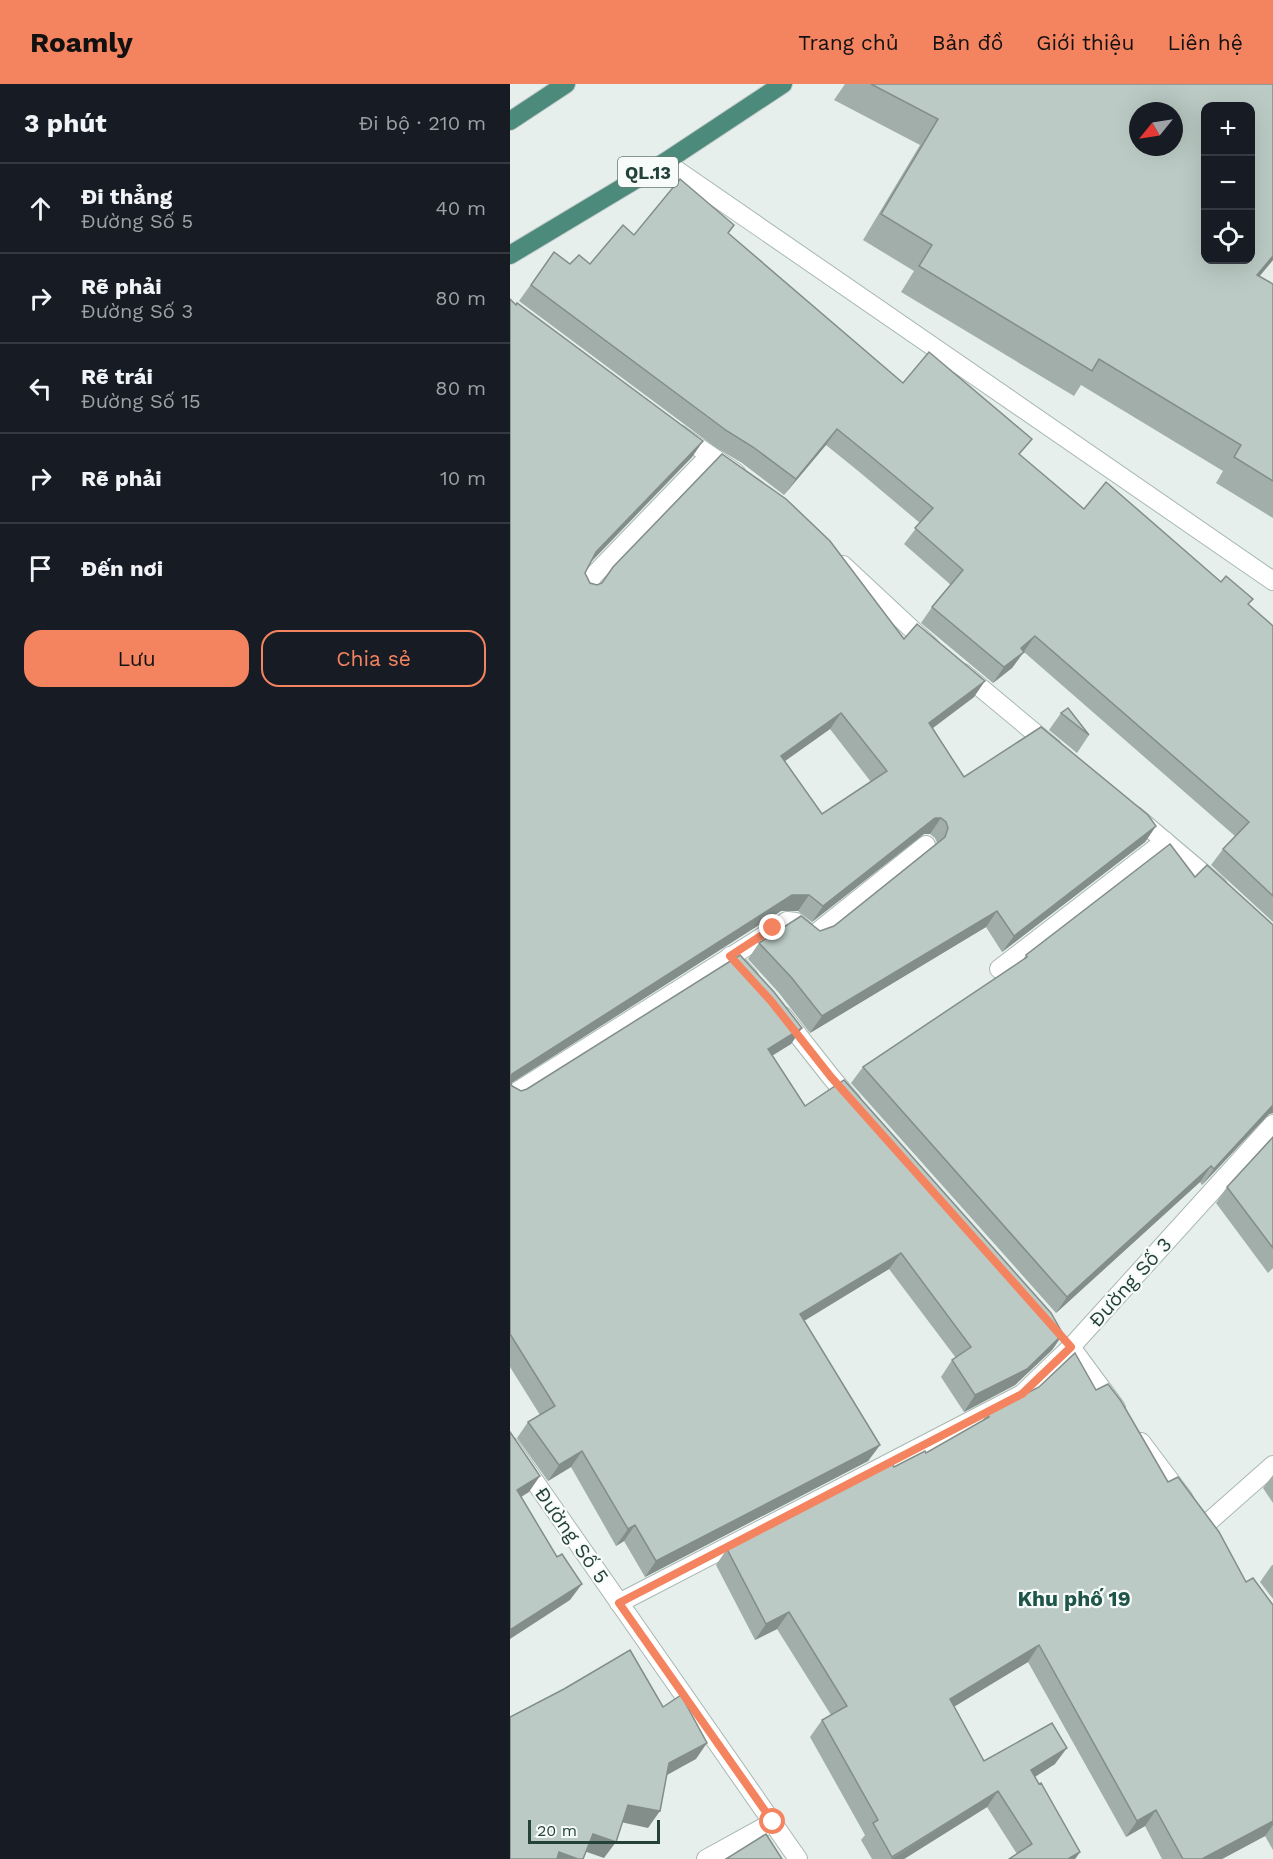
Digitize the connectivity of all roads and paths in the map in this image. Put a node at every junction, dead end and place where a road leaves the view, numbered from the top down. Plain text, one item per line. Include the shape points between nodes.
1 (566, 84) edge
2 (783, 84) edge
3 (510, 121) edge
4 (665, 162) junction
5 (510, 255) edge
6 (662, 421) edge
7 (709, 456) junction
8 (754, 486) edge
9 (833, 555) edge
10 (1273, 581) edge
11 (585, 590) edge
12 (1064, 757) edge
13 (1119, 803) edge
14 (1165, 841) junction
15 (926, 845) edge
16 (1231, 898) edge
17 (730, 956) junction
18 (999, 969) dead end
19 (758, 986) edge
20 (771, 1001) edge
21 (510, 1096) edge
22 (867, 1117) edge
23 (1273, 1124) edge
24 (1055, 1330) edge
25 (1071, 1347) junction
26 (510, 1446) edge
27 (1273, 1465) edge
28 (1204, 1526) junction
29 (1218, 1544) edge
30 (619, 1603) junction
31 (773, 1822) junction
32 (706, 1859) edge
33 (798, 1859) edge

1 - 3 highway
2 - 4 highway, QL.13
4 - 5 highway, QL.13
4 - 10 street
6 - 7 street
7 - 8 street
7 - 11 street via 593,576
9 - 12 street via 917,635
13 - 14 street
14 - 16 street
14 - 18 street
15 - 17 street via 811,936 796,922 787,921
17 - 19 street
17 - 21 street
20 - 22 street
23 - 25 street, Đường Số 3
24 - 25 street
25 - 28 street
25 - 30 street, Đường Số 3 via 1022,1394
26 - 30 street, Đường Số 5
27 - 28 street
28 - 29 street
30 - 31 street, Đường Số 5
31 - 32 street
31 - 33 street, Đường Số 5

